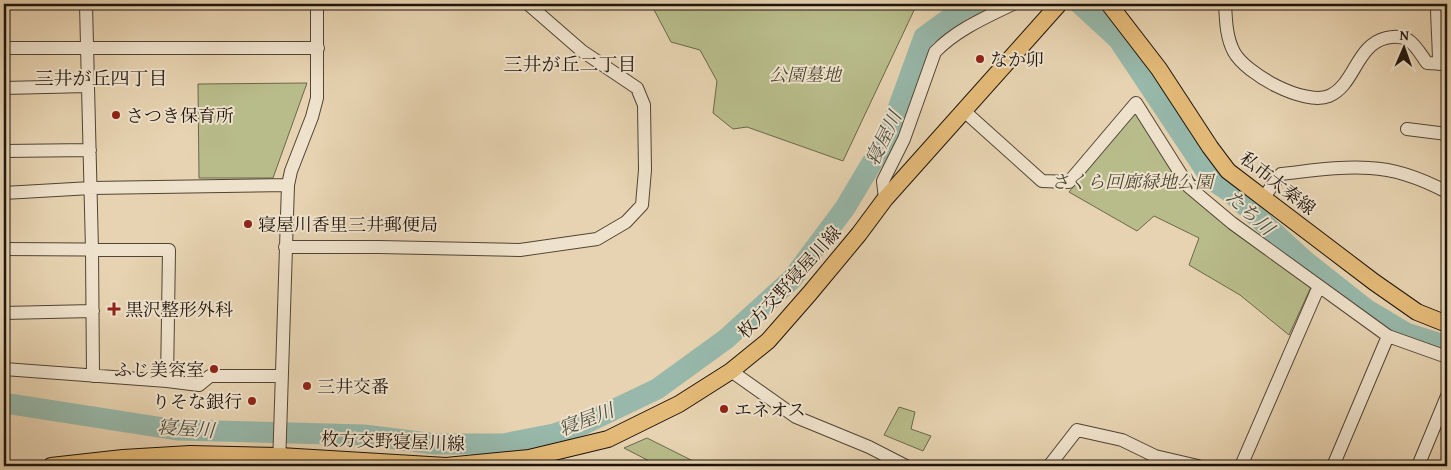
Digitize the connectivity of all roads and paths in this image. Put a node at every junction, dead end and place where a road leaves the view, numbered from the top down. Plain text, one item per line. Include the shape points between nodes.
1 (86, 4) edge
2 (317, 4) edge
3 (528, 4) edge
4 (1013, 4) edge
5 (1058, 4) edge
6 (1109, 4) edge
7 (1225, 4) edge
8 (1437, 4) edge
9 (4, 48) edge
10 (88, 48) junction
11 (318, 48) junction
12 (1443, 64) edge
13 (88, 86) junction
14 (4, 88) edge
15 (963, 110) junction
16 (1406, 129) dead end
17 (1447, 134) edge
18 (90, 150) junction
19 (4, 151) edge
20 (288, 185) junction
21 (91, 188) junction
22 (1447, 192) edge
23 (4, 193) edge
24 (1263, 198) junction
25 (885, 199) junction
26 (285, 247) junction
27 (4, 250) edge
28 (92, 250) junction
29 (1319, 286) junction
30 (93, 310) junction
31 (4, 313) edge
32 (1447, 324) edge
33 (1388, 336) junction
34 (1447, 357) edge
35 (4, 369) edge
36 (731, 371) junction
37 (93, 376) junction
38 (282, 376) junction
39 (167, 382) junction
40 (1447, 396) edge
41 (280, 455) edge
42 (192, 460) edge
43 (141, 462) edge
44 (885, 462) edge
45 (79, 464) edge
46 (51, 466) edge
47 (906, 466) edge
48 (1049, 466) edge
49 (1198, 466) edge
50 (1241, 466) edge
51 (1333, 466) edge
52 (1418, 466) edge

1 - 10 street
2 - 11 street
3 - 26 street via 582,51 637,88 644,105 645,170 642,205 626,222 597,239 520,250
4 - 25 street via 945,42 936,52 904,139 883,181
5 - 15 main road, 枚方交野寝屋川線
6 - 24 main road, 私市太秦線 via 1159,69 1228,171
7 - 12 street via 1229,40 1235,54 1246,66 1299,96 1322,98 1330,95 1340,88 1366,49 1392,36 1412,42 1427,63
8 - 12 street via 1437,30
9 - 10 street
10 - 11 street
10 - 13 street
11 - 20 street via 317,98
13 - 14 street
13 - 18 street
15 - 25 main road, 枚方交野寝屋川線
15 - 29 street via 1042,182 1070,182 1136,103 1189,187 1232,223
16 - 17 street
18 - 19 street
18 - 21 street
20 - 21 street
20 - 26 street
21 - 23 street
21 - 28 street
22 - 24 street via 1396,172 1344,168 1281,174
24 - 32 main road, 私市太秦線 via 1417,312
25 - 36 main road, 枚方交野寝屋川線 via 768,341
26 - 38 street
27 - 28 street
28 - 30 street
28 - 39 street via 169,250
29 - 33 street
29 - 50 street
30 - 31 street
30 - 37 street
33 - 34 street
33 - 51 street
35 - 37 street
36 - 41 main road, 枚方交野寝屋川線 via 679,404 608,439 529,458 446,466
36 - 44 street via 796,417 869,447
37 - 39 street
38 - 39 street via 210,376 199,385
38 - 41 street
40 - 52 street
41 - 42 main road, 枚方交野寝屋川線
42 - 43 main road, 枚方交野寝屋川線
43 - 45 main road, 枚方交野寝屋川線
44 - 47 street
45 - 46 main road, 枚方交野寝屋川線
48 - 49 street via 1077,430 1122,440 1155,456

